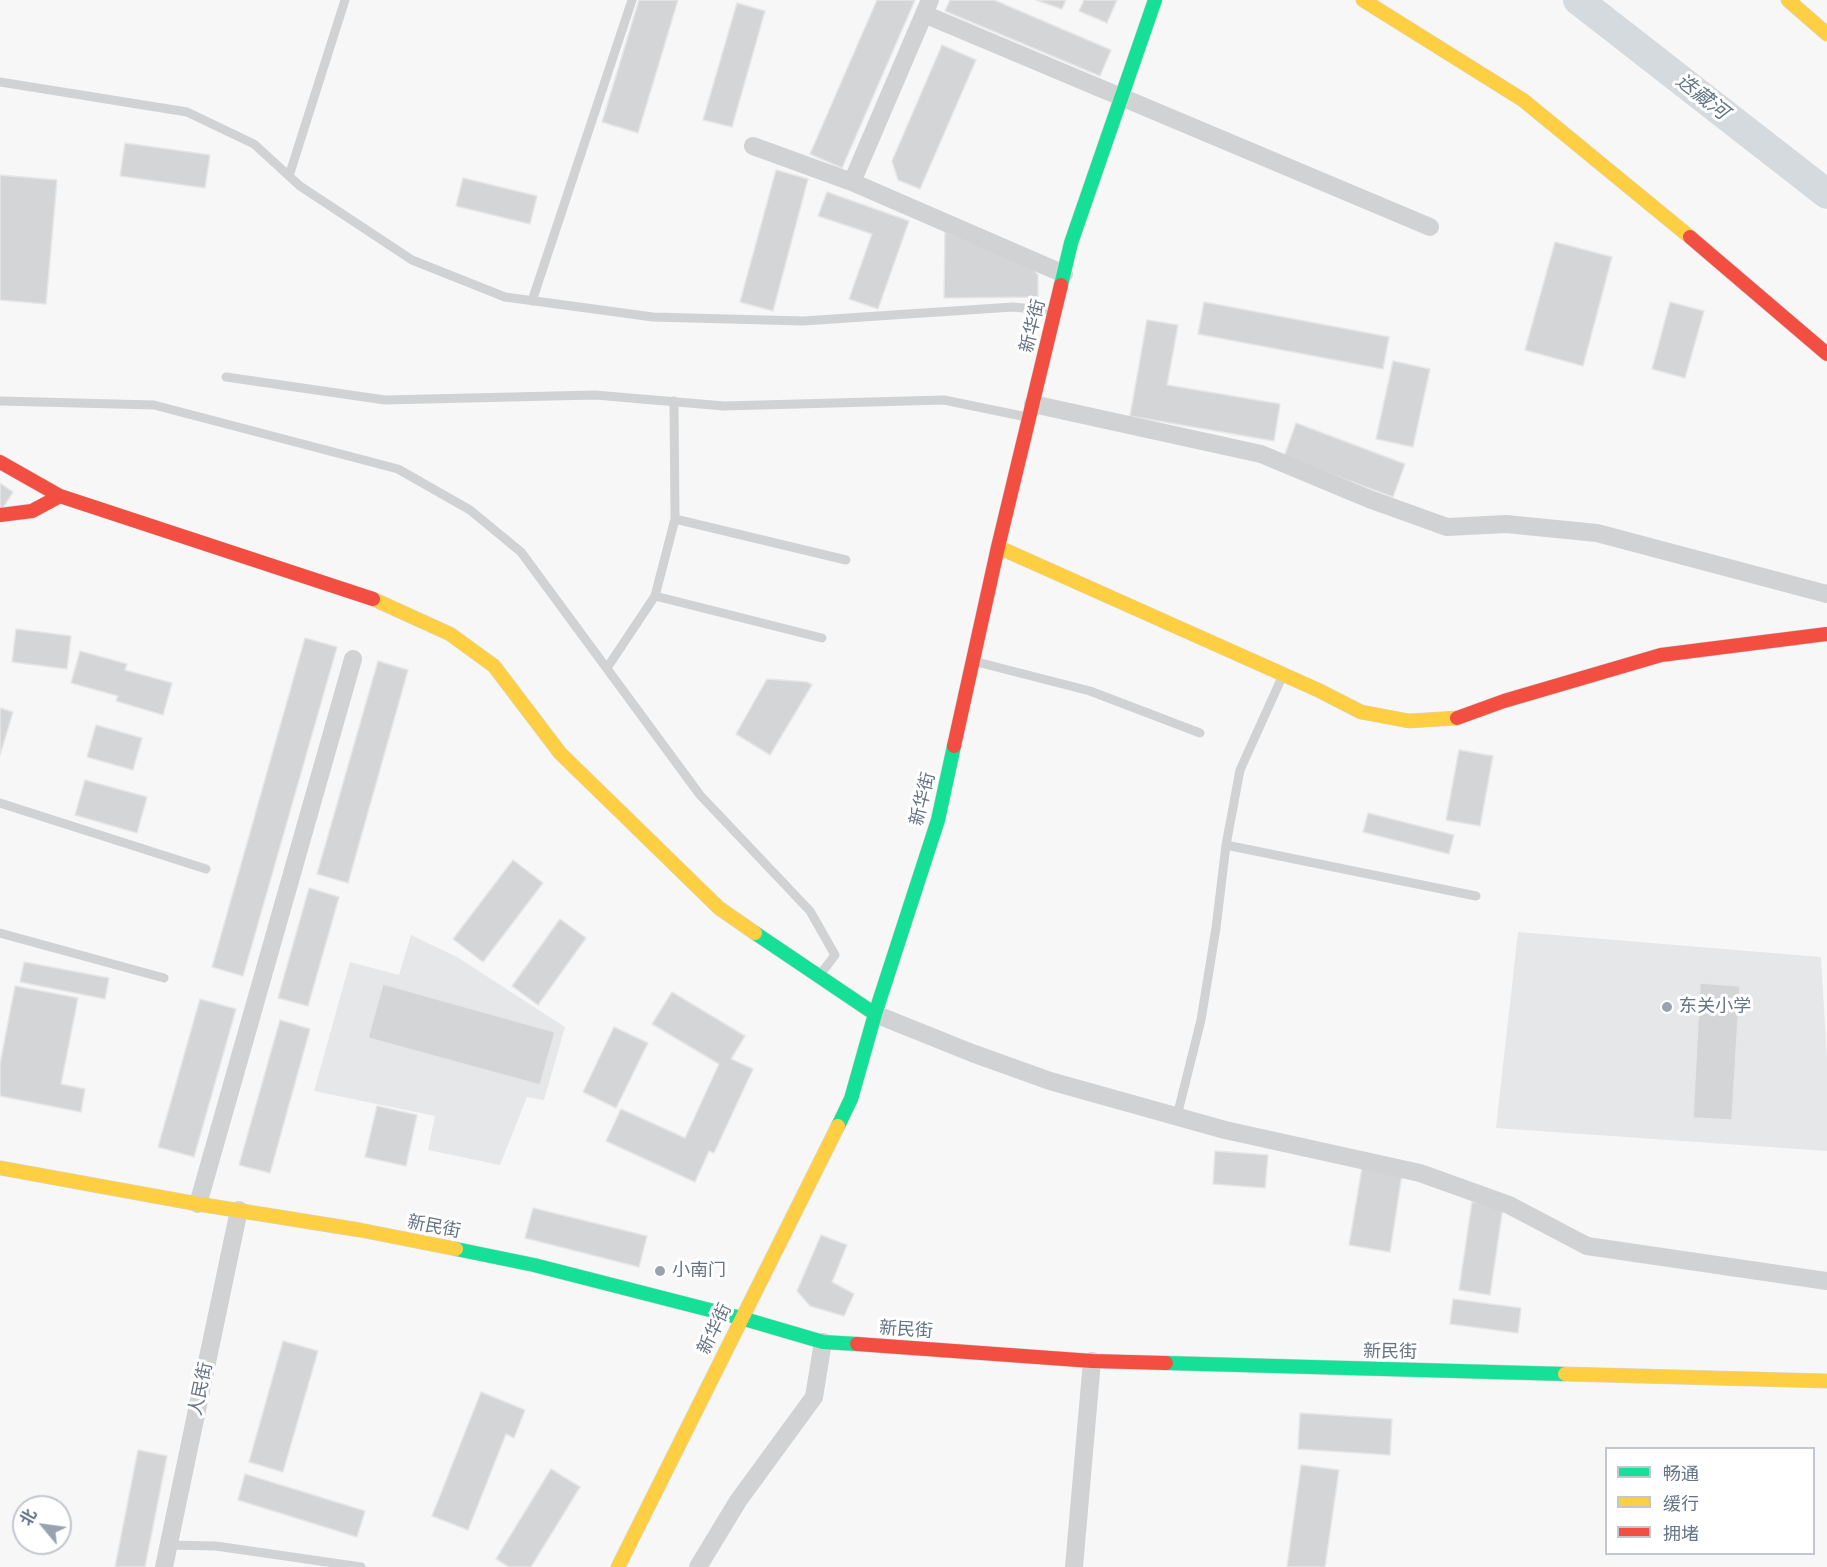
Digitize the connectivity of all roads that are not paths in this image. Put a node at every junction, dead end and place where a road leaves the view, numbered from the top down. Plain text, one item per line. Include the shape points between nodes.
1 (345, 0) edge
2 (632, 0) edge
3 (1155, 0) edge
4 (1364, 0) edge
5 (1788, 0) edge
6 (927, 7) edge
7 (1827, 34) edge
8 (0, 82) edge
9 (1122, 97) junction
10 (753, 146) dead end
11 (289, 176) junction
12 (852, 182) junction
13 (1430, 227) dead end
14 (1064, 274) junction
15 (532, 301) junction
16 (1055, 311) junction
17 (1827, 354) edge
18 (226, 377) dead end
19 (0, 401) edge
20 (674, 401) junction
21 (1031, 411) junction
22 (0, 462) edge
23 (60, 496) junction
24 (0, 515) edge
25 (675, 519) junction
26 (998, 547) junction
27 (846, 560) dead end
28 (1827, 594) edge
29 (656, 596) junction
30 (1827, 634) edge
31 (822, 638) dead end
32 (353, 659) dead end
33 (973, 662) junction
34 (607, 668) junction
35 (1284, 675) junction
36 (1200, 733) dead end
37 (0, 803) edge
38 (1226, 844) junction
39 (206, 869) dead end
40 (1476, 896) dead end
41 (0, 933) edge
42 (819, 976) junction
43 (164, 978) dead end
44 (875, 1014) junction
45 (1177, 1116) junction
46 (0, 1168) edge
47 (198, 1204) junction
48 (239, 1210) junction
49 (1827, 1281) edge
50 (741, 1318) junction
51 (823, 1342) junction
52 (1092, 1360) junction
53 (1827, 1381) edge
54 (168, 1545) junction
55 (164, 1567) edge
56 (361, 1567) edge
57 (618, 1567) edge
58 (698, 1567) edge
59 (1074, 1567) edge

1 - 11 lane
2 - 15 lane
3 - 9 street, 新华街
4 - 17 street via 1523,100
5 - 7 street
6 - 9 street
6 - 12 street
8 - 11 lane via 187,112 254,144
9 - 13 street
9 - 14 street, 新华街 via 1071,243
10 - 12 street
11 - 15 lane via 412,260 505,297
12 - 14 street
14 - 16 street, 新华街
15 - 16 lane via 653,317 803,321 1013,307
16 - 21 street, 新华街
18 - 20 lane via 385,400 596,395
19 - 34 lane via 154,405 398,469 470,510 521,552
20 - 21 lane via 724,406 945,400
20 - 25 lane
21 - 26 street, 新华街
21 - 28 street via 1261,454 1447,527 1506,524 1598,533
22 - 23 street
23 - 24 street via 32,512
23 - 42 street via 379,601 450,634 494,666 560,753 719,908
25 - 27 lane
25 - 29 lane
26 - 33 street, 新华街
26 - 35 street
29 - 31 lane
29 - 34 lane
30 - 35 street via 1661,655 1457,718 1409,721 1361,712
32 - 47 street
33 - 36 lane via 1090,691
33 - 44 street, 新华街 via 938,820
34 - 42 lane via 700,795 810,911 835,955
35 - 38 lane via 1240,770
37 - 39 lane
38 - 40 lane
38 - 45 lane via 1201,1020
41 - 43 lane
42 - 44 street
44 - 45 street via 1050,1081
44 - 50 street, 新华街 via 851,1098
45 - 49 street via 1420,1173 1509,1205 1587,1246
46 - 47 street, 新民街
47 - 48 street, 新民街
48 - 50 street, 新民街 via 534,1265
48 - 54 street, 人民街
50 - 51 street, 新民街
50 - 57 street, 新华街
51 - 52 street, 新民街
51 - 58 street via 814,1397 738,1501
52 - 53 street, 新民街
52 - 59 street
54 - 55 street, 人民街
54 - 56 lane via 216,1546

